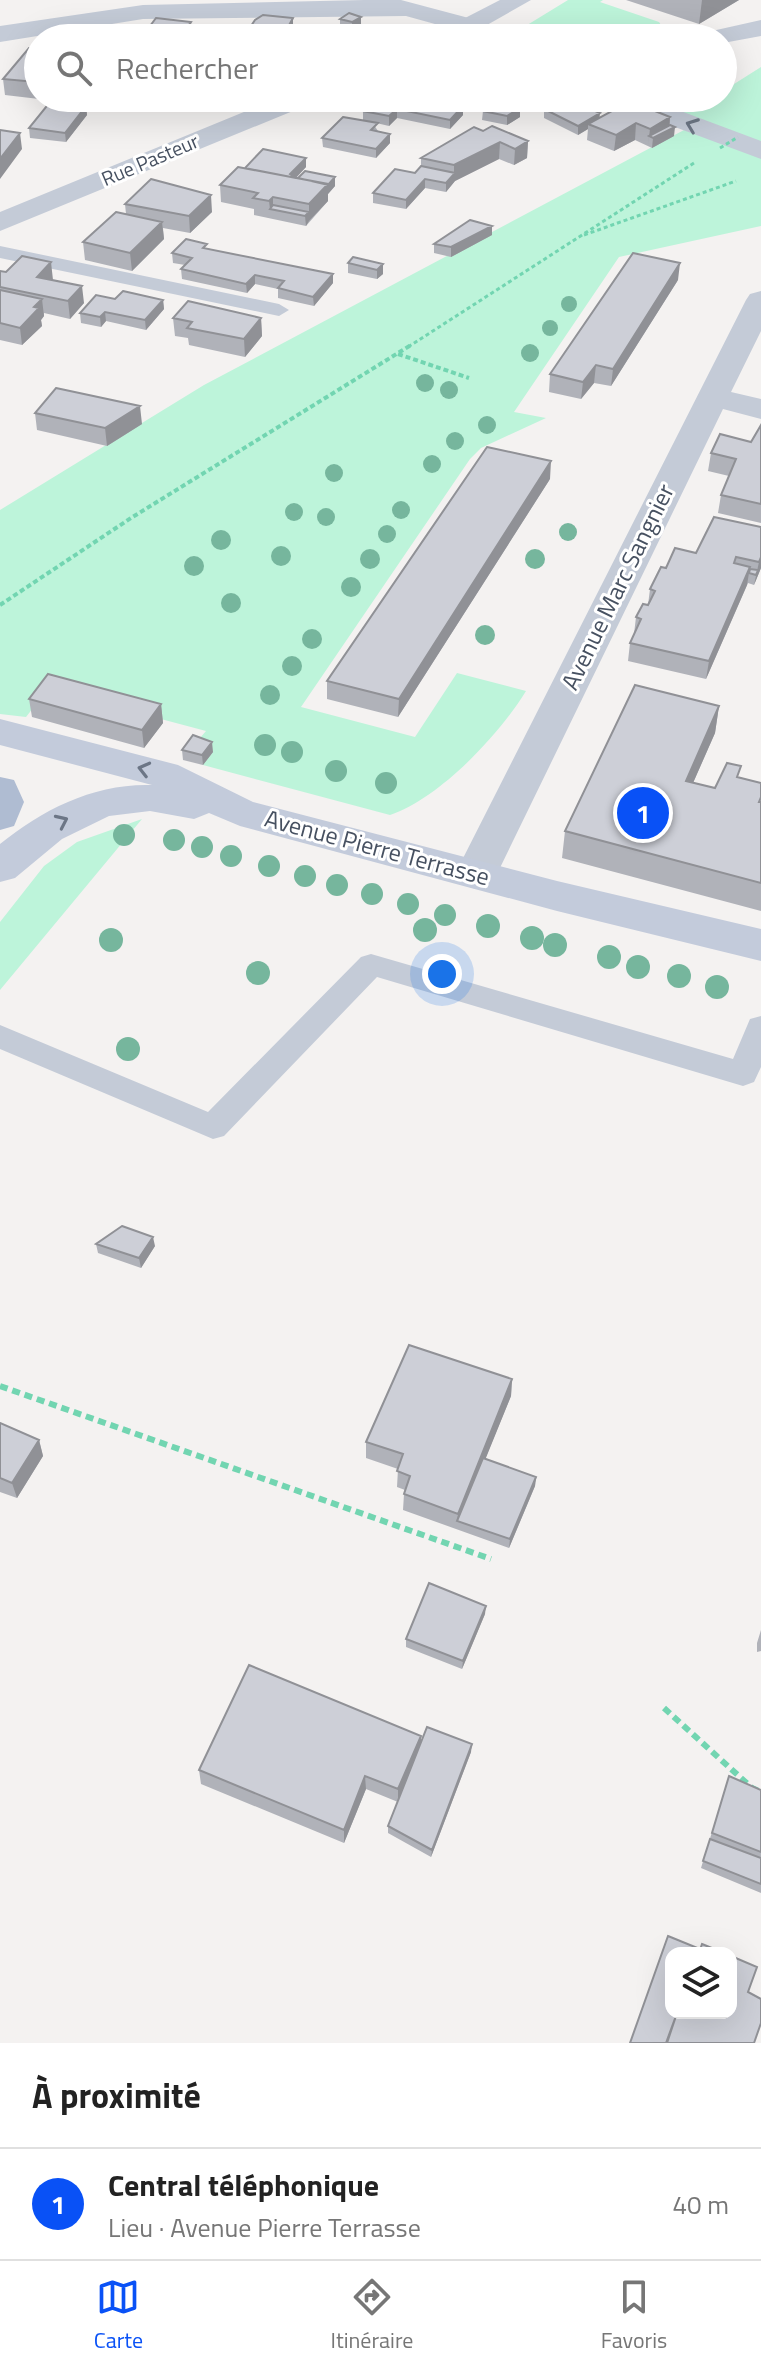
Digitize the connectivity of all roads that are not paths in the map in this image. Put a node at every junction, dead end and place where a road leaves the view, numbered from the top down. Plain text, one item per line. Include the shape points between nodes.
1 (373, 0) edge
2 (519, 0) edge
3 (406, 9) junction
4 (65, 24) edge
5 (438, 24) edge
6 (477, 24) edge
7 (761, 28) edge
8 (24, 30) edge
9 (737, 33) edge
10 (0, 34) edge
11 (267, 112) edge
12 (661, 112) edge
13 (749, 144) edge
14 (0, 222) edge
15 (0, 252) edge
16 (761, 300) edge
17 (279, 310) dead end
18 (713, 397) junction
19 (761, 409) edge
20 (0, 732) edge
21 (0, 790) edge
22 (240, 812) junction
23 (0, 816) edge
24 (0, 868) edge
25 (476, 874) junction
26 (761, 945) edge
27 (761, 1027) edge
28 (0, 1036) edge

1 - 3 street
2 - 6 street
3 - 4 street via 143,12
3 - 5 street
7 - 9 street
8 - 10 street
11 - 14 street, Rue Pasteur
13 -> 12 street
15 - 17 lane
16 - 18 street, Avenue Marc Sangnier
18 - 19 street
18 - 25 street, Avenue Marc Sangnier
22 -> 20 main road, Avenue Pierre Terrasse via 164,774
21 - 23 main road
24 -> 22 main road via 25,842 58,821 105,804 146,797
22 - 25 main road, Avenue Pierre Terrasse
25 - 26 main road, Avenue Pierre Terrasse
27 - 28 lane via 743,1074 371,965 213,1127

